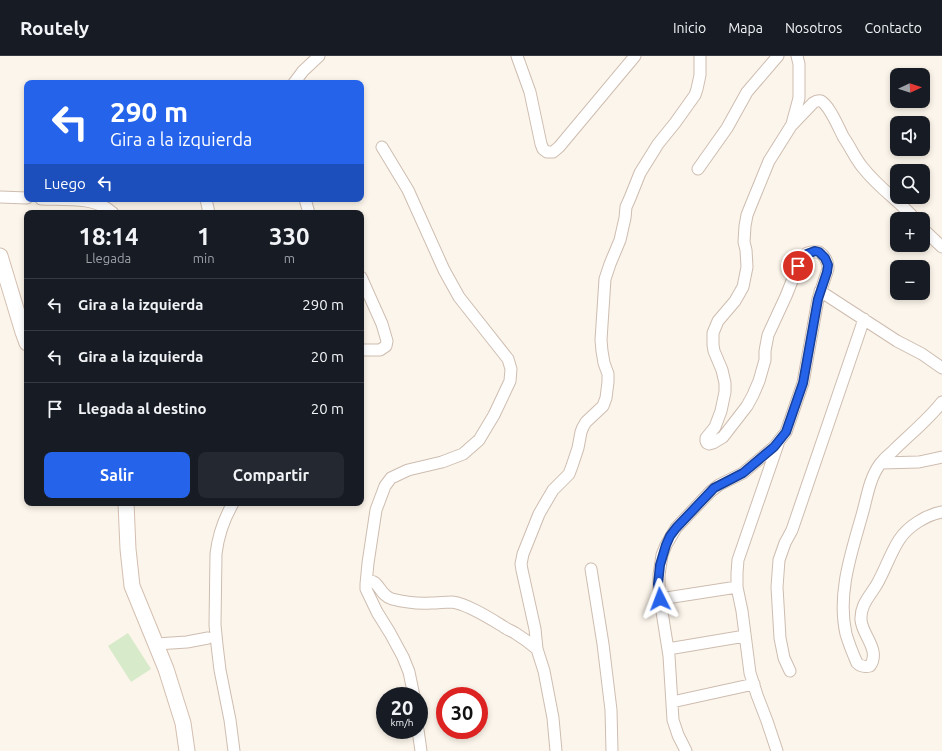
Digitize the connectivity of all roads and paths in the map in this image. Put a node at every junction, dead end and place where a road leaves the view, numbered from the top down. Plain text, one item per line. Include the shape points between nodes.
1 (319, 56) edge
2 (517, 56) edge
3 (635, 56) edge
4 (700, 56) edge
5 (778, 56) edge
6 (797, 56) edge
7 (296, 80) edge
8 (791, 126) junction
9 (382, 147) dead end
10 (698, 169) dead end
11 (0, 197) edge
12 (24, 198) edge
13 (88, 202) edge
14 (110, 210) edge
15 (908, 212) edge
16 (930, 236) edge
17 (942, 247) edge
18 (0, 256) edge
19 (364, 283) edge
20 (820, 291) junction
21 (864, 319) junction
22 (24, 335) edge
23 (364, 350) edge
24 (942, 368) edge
25 (942, 402) edge
26 (779, 442) junction
27 (942, 457) edge
28 (881, 463) junction
29 (126, 506) edge
30 (231, 506) edge
31 (942, 512) edge
32 (591, 569) dead end
33 (366, 584) junction
34 (737, 587) junction
35 (660, 599) junction
36 (745, 636) junction
37 (208, 638) dead end
38 (156, 644) junction
39 (537, 649) junction
40 (668, 649) junction
41 (790, 671) dead end
42 (754, 684) junction
43 (412, 687) edge
44 (672, 702) junction
45 (419, 739) edge
46 (188, 751) edge
47 (234, 751) edge
48 (421, 751) edge
49 (556, 751) edge
50 (612, 751) edge
51 (686, 751) edge
52 (777, 751) edge

1 - 7 street
2 - 3 street via 530,92 541,144 547,152 553,152 559,147
4 - 39 street via 697,89 692,100 658,144 640,173 626,207 620,240 607,272 601,340 608,374 606,398 603,406 586,422 580,432 572,466 543,506 523,554 521,564
5 - 10 street via 747,92 727,128
6 - 8 street via 800,98
8 - 15 street via 814,101 822,102 832,114 864,169
8 - 20 street via 770,161 747,215 743,287 718,321 713,333 712,346 722,370 725,392 715,427 706,438 707,443 713,443 723,437 753,396 765,360 768,335 798,266 804,256 811,252 819,252 828,265
9 - 33 street via 408,190 459,297 508,359 511,369 510,381 479,440 463,454 408,470 391,478 384,486 376,510
11 - 12 street
13 - 14 street
16 - 17 street
18 - 22 street
19 - 23 street via 387,340 386,346 380,350
20 - 21 street
20 - 26 street via 803,383 786,432
21 - 24 street
21 - 41 street via 792,530 784,543 779,560 777,587 780,638
25 - 28 street via 933,414
26 - 34 street via 738,560
26 - 35 street via 743,473 714,488 676,528 666,545 660,565
27 - 28 street via 919,462
28 - 31 street via 873,475 843,589 846,634 860,666 870,666 874,659 861,620 864,603 876,586 900,539 926,517
29 - 38 street via 132,586
30 - 47 street via 217,546 215,625
32 - 50 street via 612,710
33 - 39 street via 373,581 383,594 392,599 420,603 463,604 515,633
33 - 43 street via 377,612 403,657
34 - 35 street
34 - 36 street
35 - 40 street
36 - 40 street
36 - 42 street
37 - 38 street
38 - 46 street via 183,724
39 - 49 street via 553,718
40 - 44 street
42 - 44 street
42 - 52 street
44 - 51 street via 675,728
45 - 48 street

